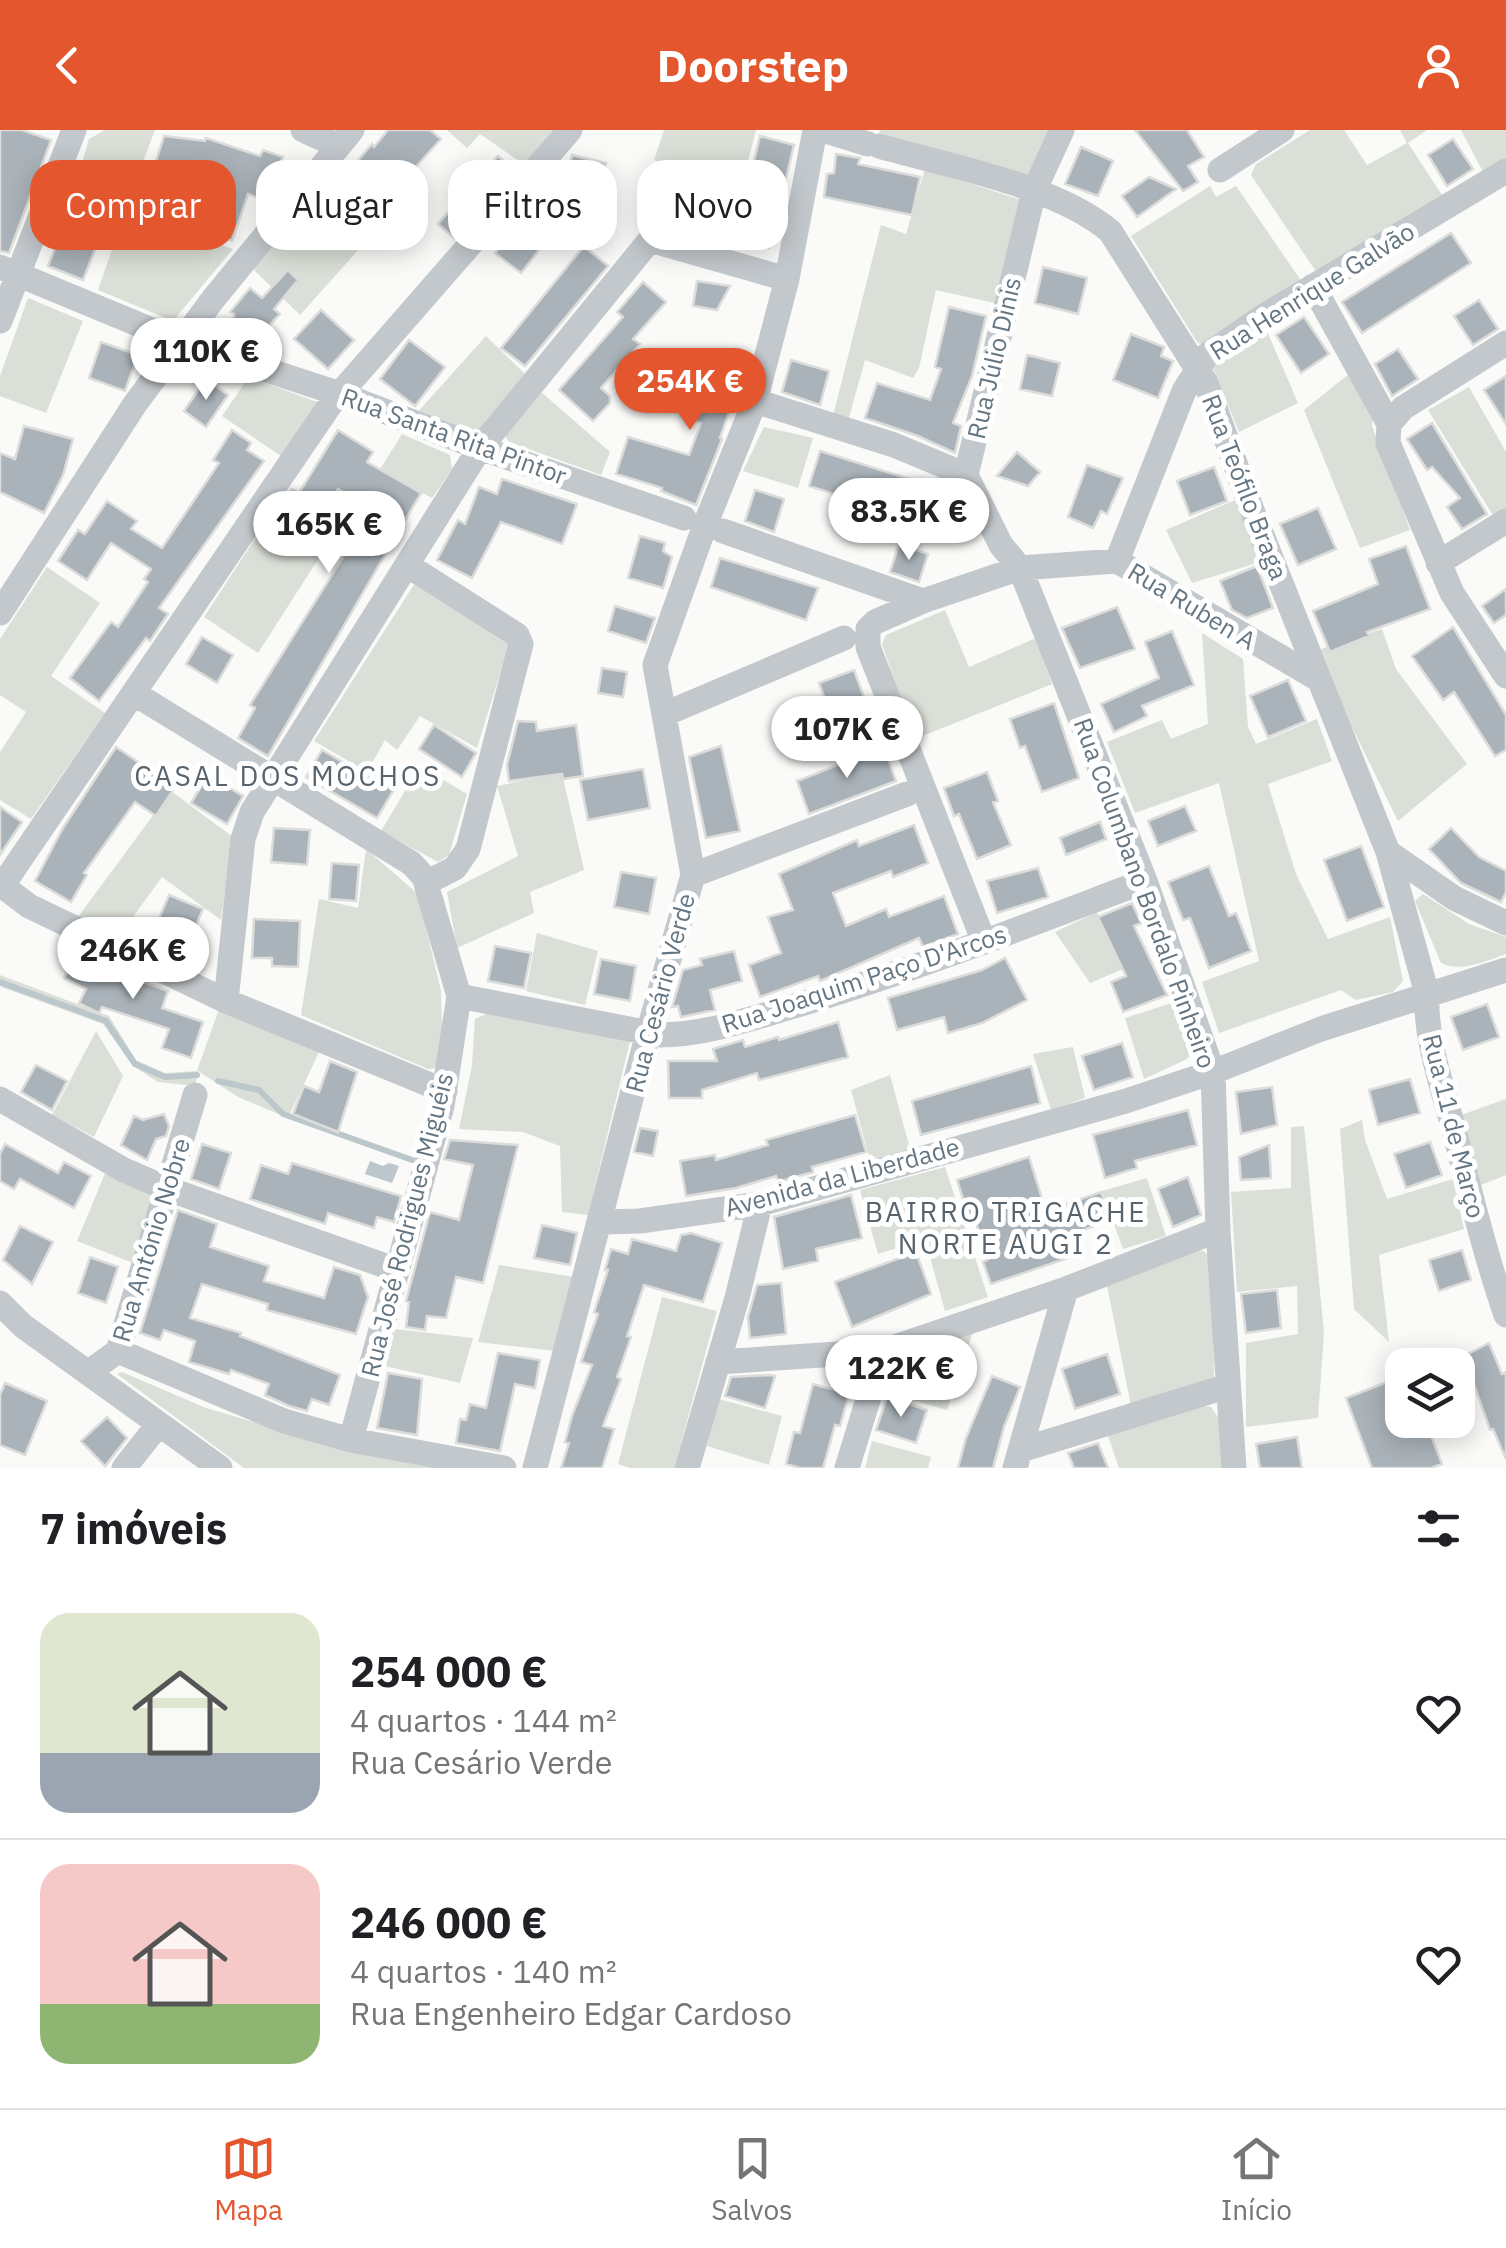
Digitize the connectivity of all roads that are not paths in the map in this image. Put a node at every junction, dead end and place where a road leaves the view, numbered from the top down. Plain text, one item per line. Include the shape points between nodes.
1 (74, 130) edge
2 (303, 130) edge
3 (570, 130) edge
4 (815, 130) edge
5 (823, 130) edge
6 (1062, 130) edge
7 (1282, 130) edge
8 (345, 138) edge
9 (1220, 170) dead end
10 (1506, 171) edge
11 (1034, 191) junction
12 (9, 270) edge
13 (787, 279) junction
14 (1313, 286) junction
15 (0, 321) edge
16 (181, 342) junction
17 (1506, 343) edge
18 (1198, 366) junction
19 (340, 394) junction
20 (755, 401) junction
21 (1389, 424) junction
22 (480, 448) junction
23 (966, 475) junction
24 (1506, 521) edge
25 (704, 525) junction
26 (1117, 561) junction
27 (1438, 563) junction
28 (407, 565) junction
29 (1020, 568) junction
30 (923, 601) junction
31 (0, 613) edge
32 (844, 638) dead end
33 (1506, 676) edge
34 (1318, 678) junction
35 (135, 694) junction
36 (665, 714) junction
37 (273, 779) junction
38 (906, 794) dead end
39 (1388, 852) junction
40 (692, 875) junction
41 (1145, 881) junction
42 (426, 883) junction
43 (1, 885) edge
44 (1506, 923) edge
45 (984, 942) junction
46 (1506, 970) edge
47 (1427, 994) junction
48 (459, 996) junction
49 (226, 1001) junction
50 (648, 1033) junction
51 (1213, 1072) junction
52 (445, 1091) junction
53 (195, 1094) dead end
54 (0, 1099) edge
55 (168, 1189) junction
56 (760, 1204) junction
57 (601, 1222) junction
58 (1218, 1230) junction
59 (397, 1270) junction
60 (1066, 1288) junction
61 (0, 1303) edge
62 (1506, 1315) edge
63 (118, 1351) junction
64 (883, 1351) junction
65 (718, 1362) junction
66 (88, 1372) junction
67 (1228, 1386) junction
68 (158, 1425) junction
69 (351, 1440) junction
70 (1018, 1459) edge
71 (124, 1468) edge
72 (220, 1468) edge
73 (504, 1468) edge
74 (535, 1468) edge
75 (687, 1468) edge
76 (847, 1468) edge
77 (1234, 1468) edge

1 - 12 street
2 - 8 street
3 - 19 street
4 - 13 street, Rua Cesário Verde
5 - 11 street, Rua Teófilo Braga
6 - 11 street, Rua Júlio Dinis
7 - 9 street
8 - 16 street
10 - 14 street, Rua Henrique Galvão
11 - 18 street, Rua Teófilo Braga via 1090,214 1110,231
11 - 23 street, Rua Júlio Dinis
12 - 15 street
12 - 16 street, Rua Santa Rita Pintor
13 - 20 street, Rua Cesário Verde
13 - 22 street via 650,240
14 - 18 street, Rua Henrique Galvão
14 - 21 street
16 - 19 street, Rua Santa Rita Pintor
16 - 31 street
17 - 21 street via 1403,408
18 - 26 street, Rua Henrique Galvão
18 - 34 street, Rua Teófilo Braga
19 - 22 street, Rua Santa Rita Pintor
19 - 35 street
20 - 23 street
20 - 25 street, Rua Cesário Verde
21 - 27 street via 1388,442
22 - 25 street, Rua Santa Rita Pintor
22 - 28 street
23 - 29 street, Rua Columbano Bordalo Pinheiro
24 - 27 street
25 - 30 street, Rua Santa Rita Pintor
25 - 36 street, Rua Cesário Verde via 655,665
26 - 29 street, Rua Ruben A
26 - 34 street, Rua Ruben A
27 - 33 street
28 - 37 street
28 - 42 street via 517,634 521,644 468,850 454,868
29 - 30 street, Rua Ruben A
29 - 41 street, Rua Columbano Bordalo Pinheiro
30 - 45 street, Rua Ruben A via 875,622 866,638
32 - 36 street
34 - 39 street, Rua Teófilo Braga
35 - 37 street
35 - 43 street
36 - 40 street, Rua Cesário Verde
37 - 42 street via 411,863
37 - 49 street via 243,839
38 - 40 street
39 - 44 street via 1454,898
39 - 47 street, Rua Teófilo Braga
40 - 50 street, Rua Cesário Verde
41 - 45 street, Rua Joaquim Paço D'Arcos
41 - 51 street, Rua Columbano Bordalo Pinheiro
42 - 48 street, Rua José Rodrigues Miguéis
43 - 49 street via 29,906
45 - 50 street, Rua Joaquim Paço D'Arcos via 745,1020 674,1035
46 - 47 street, Avenida da Liberdade
47 - 51 street, Avenida da Liberdade
47 - 62 street, Rua 11 de Março via 1437,1064
48 - 50 street, Rua Joaquim Paço D'Arcos
48 - 52 street, Rua José Rodrigues Miguéis
49 - 52 street
50 - 57 street, Rua Cesário Verde
51 - 56 street, Avenida da Liberdade
51 - 58 street, Rua Columbano Bordalo Pinheiro
52 - 59 street, Rua José Rodrigues Miguéis
53 - 55 street, Rua António Nobre
54 - 55 street
55 - 59 street
55 - 63 street, Rua António Nobre
56 - 57 street, Avenida da Liberdade
56 - 65 street
57 - 74 street
58 - 60 street
58 - 67 street, Rua Columbano Bordalo Pinheiro
59 - 69 street, Rua José Rodrigues Miguéis
60 - 64 street
60 - 70 street
61 - 66 street
63 - 66 street, Rua António Nobre
63 - 69 street via 284,1421
64 - 65 street
64 - 76 street
65 - 75 street
66 - 68 street
67 - 70 street
67 - 77 street, Rua Columbano Bordalo Pinheiro
68 - 71 street
68 - 72 street
69 - 73 street

